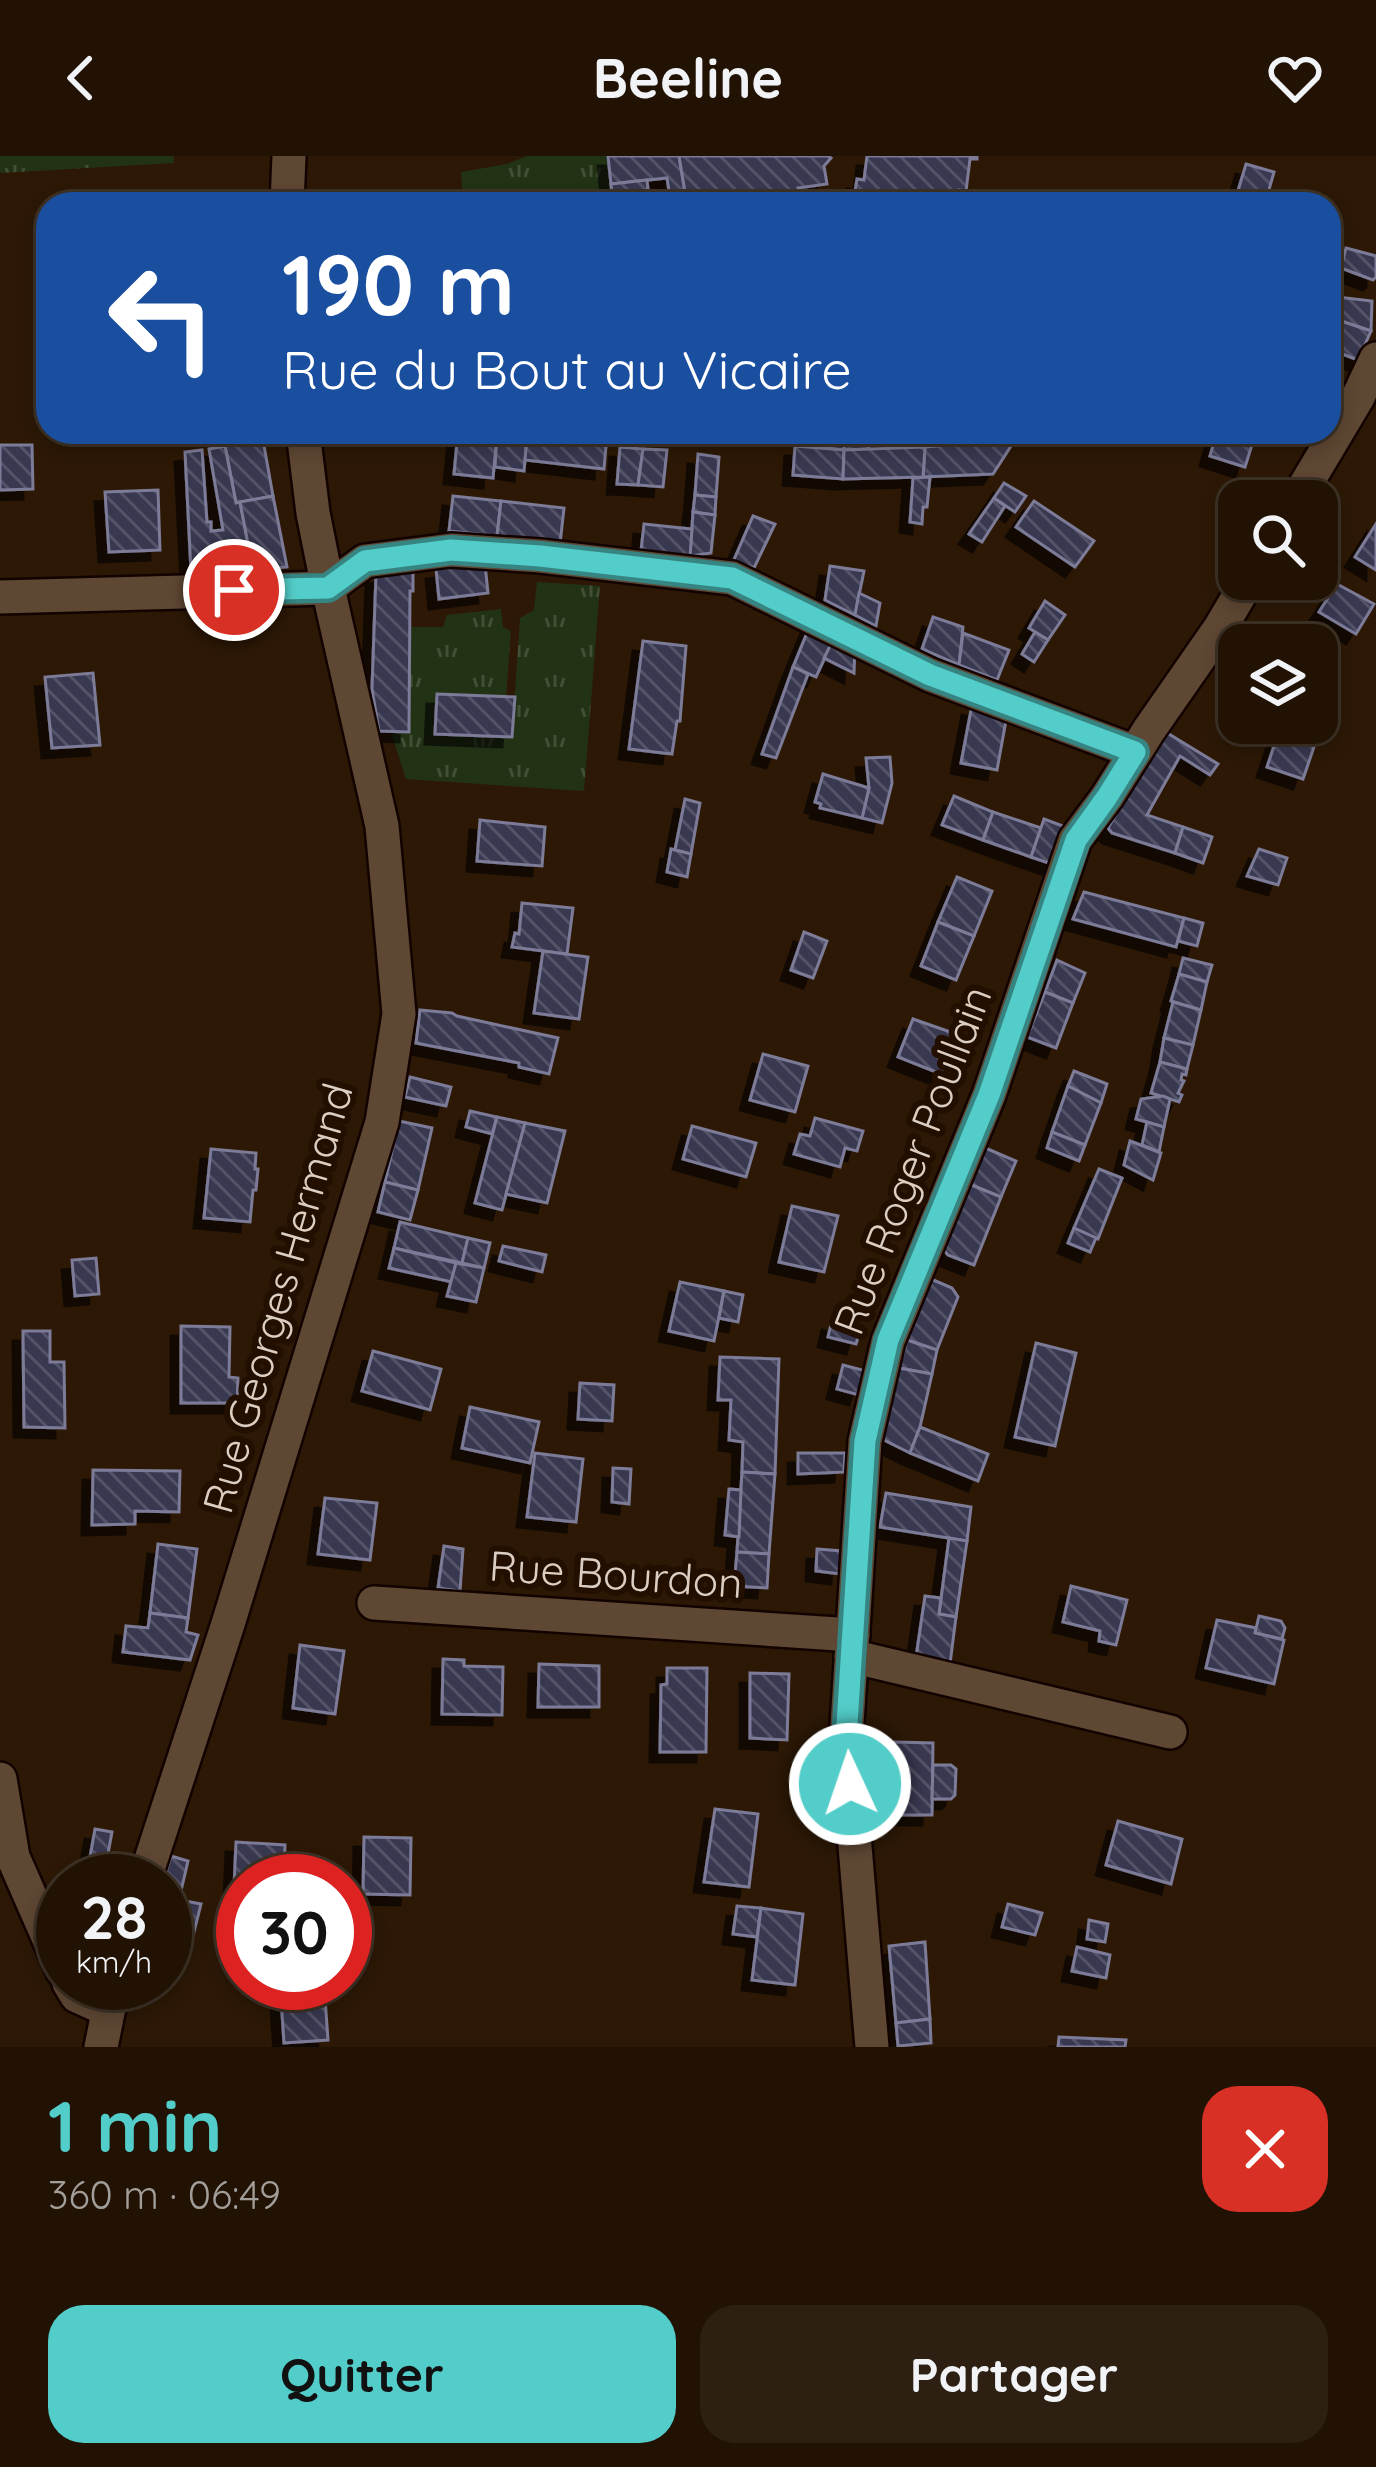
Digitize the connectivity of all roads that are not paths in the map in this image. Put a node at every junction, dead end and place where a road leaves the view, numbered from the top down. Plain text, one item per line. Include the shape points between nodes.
1 (289, 156) edge
2 (288, 192) edge
3 (1376, 358) edge
4 (1341, 426) edge
5 (304, 444) edge
6 (1330, 444) edge
7 (1309, 480) edge
8 (328, 588) junction
9 (0, 597) edge
10 (1237, 600) edge
11 (1135, 752) junction
12 (374, 1603) dead end
13 (852, 1645) junction
14 (1169, 1732) dead end
15 (0, 1779) edge
16 (153, 1854) edge
17 (36, 1909) edge
18 (108, 2010) edge
19 (101, 2047) edge
20 (872, 2047) edge

1 - 2 street
3 - 4 street
5 - 8 street, Rue Georges Hermand
6 - 7 street
8 - 9 street
8 - 11 street via 365,561 451,550 732,578 930,675
8 - 16 street, Rue Georges Hermand via 382,826 399,1014 382,1121
10 - 11 street, Rue Roger Poullain
11 - 13 street, Rue Roger Poullain via 1076,840 989,1095 888,1340 865,1441
12 - 13 street, Rue Bourdon
13 - 14 street, Rue Bourdon
13 - 20 street, Rue Roger Poullain via 846,1740
15 - 17 street via 13,1857
18 - 19 street

